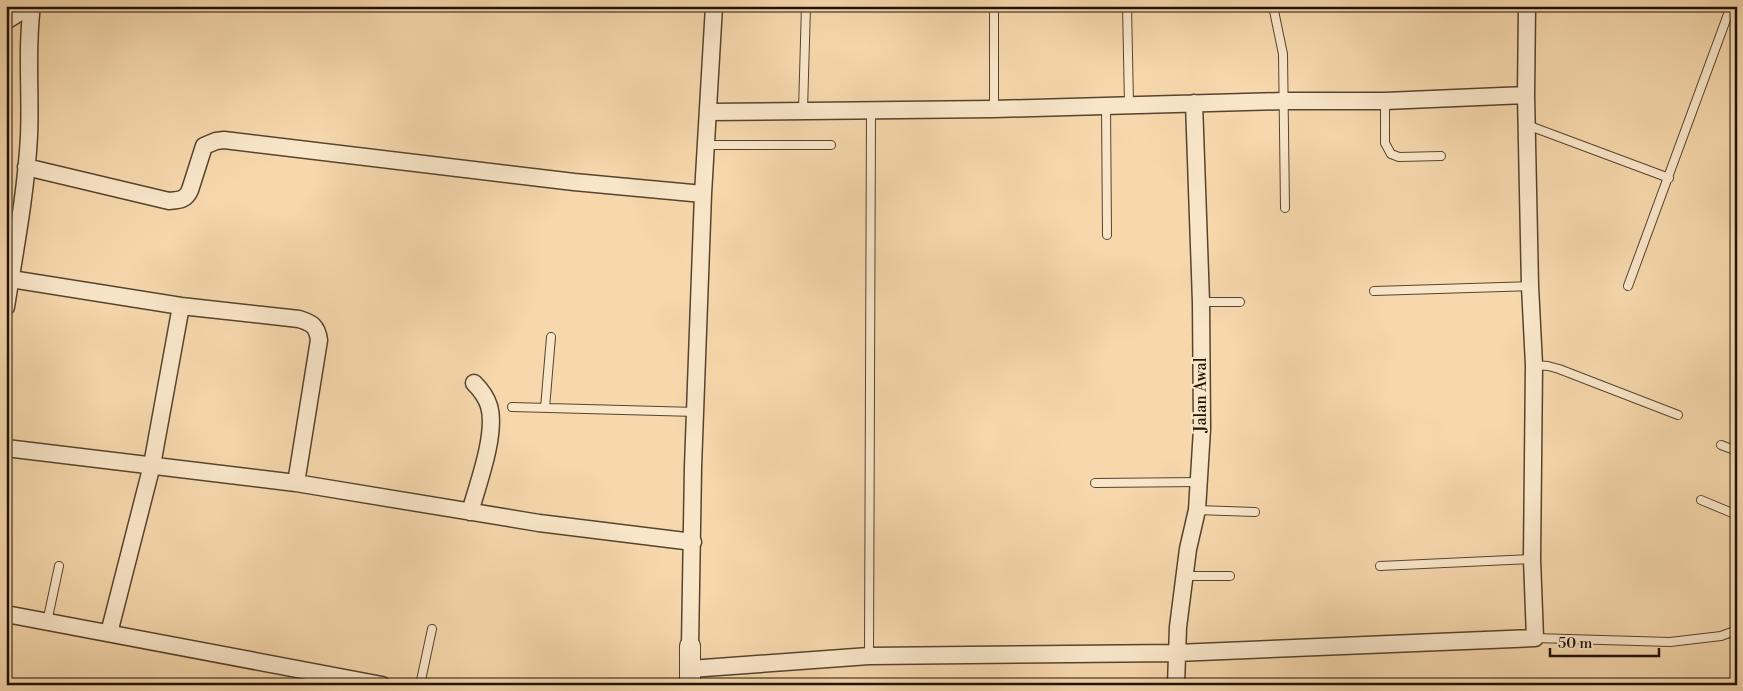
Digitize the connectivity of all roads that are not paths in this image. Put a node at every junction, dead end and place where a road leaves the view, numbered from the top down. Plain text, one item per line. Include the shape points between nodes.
1 (31, 6) edge
2 (714, 6) edge
3 (806, 6) edge
4 (994, 6) edge
5 (1127, 6) edge
6 (1274, 6) edge
7 (1527, 6) edge
8 (1731, 6) edge
9 (6, 21) edge
10 (1526, 95) junction
11 (1284, 101) junction
12 (1385, 101) junction
13 (1194, 103) junction
14 (1129, 104) junction
15 (1106, 105) junction
16 (994, 109) junction
17 (803, 110) junction
18 (871, 110) junction
19 (709, 112) junction
20 (1527, 125) junction
21 (706, 145) junction
22 (830, 145) dead end
23 (1441, 156) dead end
24 (26, 167) junction
25 (1669, 178) junction
26 (703, 194) junction
27 (1285, 208) dead end
28 (1107, 235) dead end
29 (11, 279) junction
30 (1530, 286) junction
31 (1628, 286) dead end
32 (1374, 291) dead end
33 (1201, 302) junction
34 (1240, 302) dead end
35 (181, 306) junction
36 (6, 307) edge
37 (550, 337) dead end
38 (1534, 365) junction
39 (474, 383) dead end
40 (512, 406) dead end
41 (545, 408) junction
42 (696, 412) junction
43 (1678, 415) dead end
44 (1721, 445) dead end
45 (6, 448) edge
46 (1737, 451) edge
47 (152, 465) junction
48 (1199, 482) junction
49 (296, 483) junction
50 (1096, 483) dead end
51 (1701, 500) dead end
52 (1197, 510) junction
53 (470, 512) junction
54 (1255, 512) dead end
55 (1737, 515) edge
56 (693, 542) junction
57 (1532, 559) junction
58 (59, 566) dead end
59 (1380, 566) dead end
60 (1184, 576) junction
61 (1230, 576) dead end
62 (6, 614) edge
63 (47, 622) junction
64 (432, 629) dead end
65 (1737, 630) edge
66 (109, 632) junction
67 (1535, 638) junction
68 (869, 652) junction
69 (1176, 653) junction
70 (690, 663) edge
71 (382, 685) edge
72 (420, 685) edge
73 (1176, 685) edge

1 - 9 street
1 - 24 street
2 - 19 street
3 - 17 lane
4 - 16 lane
5 - 14 lane
6 - 11 lane via 1282,54
7 - 10 street
8 - 25 lane
10 - 12 street
10 - 20 street
11 - 12 street
11 - 13 street
11 - 27 lane
12 - 23 lane via 1386,143 1391,154 1399,157
13 - 14 street
13 - 33 street, Jalan Awal
14 - 15 street
15 - 16 street
15 - 28 lane
16 - 18 street
17 - 18 street
17 - 19 street
18 - 68 lane
19 - 21 street
20 - 25 lane
20 - 30 street
21 - 22 lane
21 - 26 street
24 - 26 street via 169,201 180,200 190,190 204,146 224,140 574,182
24 - 29 street
25 - 31 lane
26 - 42 street
29 - 35 street
29 - 36 street
30 - 32 lane
30 - 38 street
33 - 34 lane
33 - 48 street, Jalan Awal
35 - 47 street
35 - 49 street via 299,319 315,325 319,340
37 - 41 lane
38 - 43 lane via 1559,369
38 - 57 street
39 - 53 street via 484,393 492,424
40 - 41 lane
41 - 42 lane
42 - 56 street
44 - 46 lane
45 - 47 street
47 - 49 street
47 - 66 street
48 - 50 lane
48 - 52 street, Jalan Awal
49 - 53 street
51 - 55 lane
52 - 54 lane
52 - 60 street, Jalan Awal
53 - 56 street via 539,524
56 - 70 street
57 - 59 lane
57 - 67 street
58 - 63 lane
60 - 61 lane
60 - 69 street, Jalan Awal
62 - 63 street
63 - 66 street
64 - 72 lane
65 - 67 lane via 1720,636 1670,642
66 - 71 street
67 - 69 street
68 - 69 street
68 - 70 street
69 - 73 street, Jalan Awal

